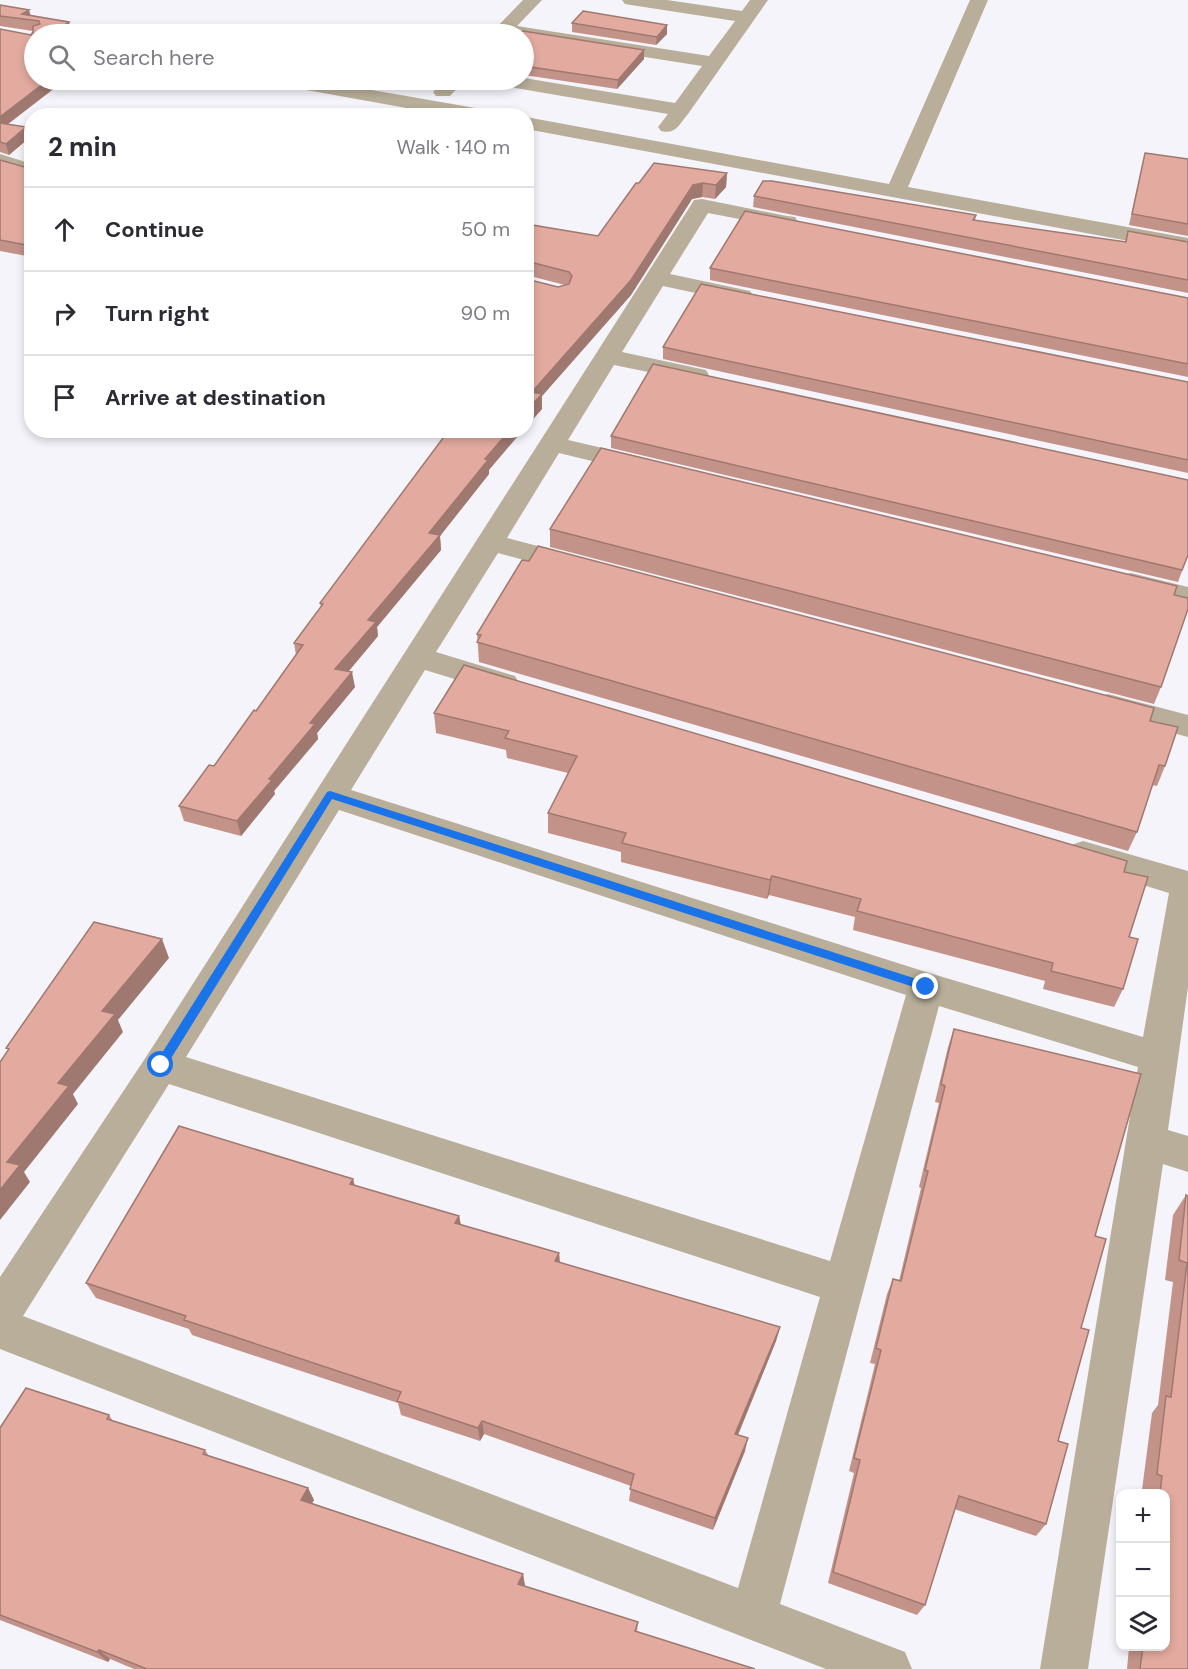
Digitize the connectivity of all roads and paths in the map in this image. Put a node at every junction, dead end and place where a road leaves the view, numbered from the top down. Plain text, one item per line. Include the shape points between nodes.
1 (533, 0) edge
2 (631, 0) edge
3 (759, 0) edge
4 (979, 0) edge
5 (747, 17) junction
6 (510, 24) edge
7 (534, 37) edge
8 (715, 63) junction
9 (534, 86) edge
10 (346, 90) edge
11 (384, 96) junction
12 (372, 108) edge
13 (446, 108) edge
14 (681, 110) junction
15 (534, 124) edge
16 (664, 133) dead end
17 (0, 160) edge
18 (24, 168) edge
19 (896, 191) junction
20 (818, 228) edge
21 (1188, 245) edge
22 (657, 278) junction
23 (760, 299) edge
24 (608, 356) junction
25 (724, 381) edge
26 (552, 444) junction
27 (667, 472) edge
28 (490, 542) junction
29 (604, 572) edge
30 (1107, 576) edge
31 (1188, 596) edge
32 (417, 657) junction
33 (532, 691) edge
34 (1085, 699) edge
35 (1188, 726) edge
36 (330, 795) junction
37 (1050, 844) edge
38 (1188, 884) edge
39 (926, 987) junction
40 (1158, 1057) junction
41 (161, 1065) junction
42 (1147, 1141) junction
43 (1188, 1154) edge
44 (844, 1285) junction
45 (0, 1314) edge
46 (0, 1328) edge
47 (753, 1617) junction
48 (888, 1669) edge
49 (1064, 1669) edge

1 - 6 street
2 - 5 street
3 - 5 street
4 - 19 street
5 - 8 street
7 - 8 street
8 - 14 street
9 - 14 street
10 - 11 street
11 - 12 street
11 - 13 street
14 - 16 street
15 - 19 street
17 - 18 street
19 - 21 street
20 - 22 street via 707,195
22 - 23 street
22 - 24 street
24 - 25 street
24 - 26 street
26 - 27 street
26 - 28 street
28 - 29 street
28 - 32 street
30 - 31 street
32 - 33 street
32 - 36 street
34 - 35 street
36 - 39 street
36 - 41 street
37 - 38 street
38 - 40 street
39 - 40 street
39 - 44 street
40 - 42 street
41 - 44 street
41 - 45 street
42 - 43 street
42 - 49 street
44 - 47 street
46 - 47 street
47 - 48 street

